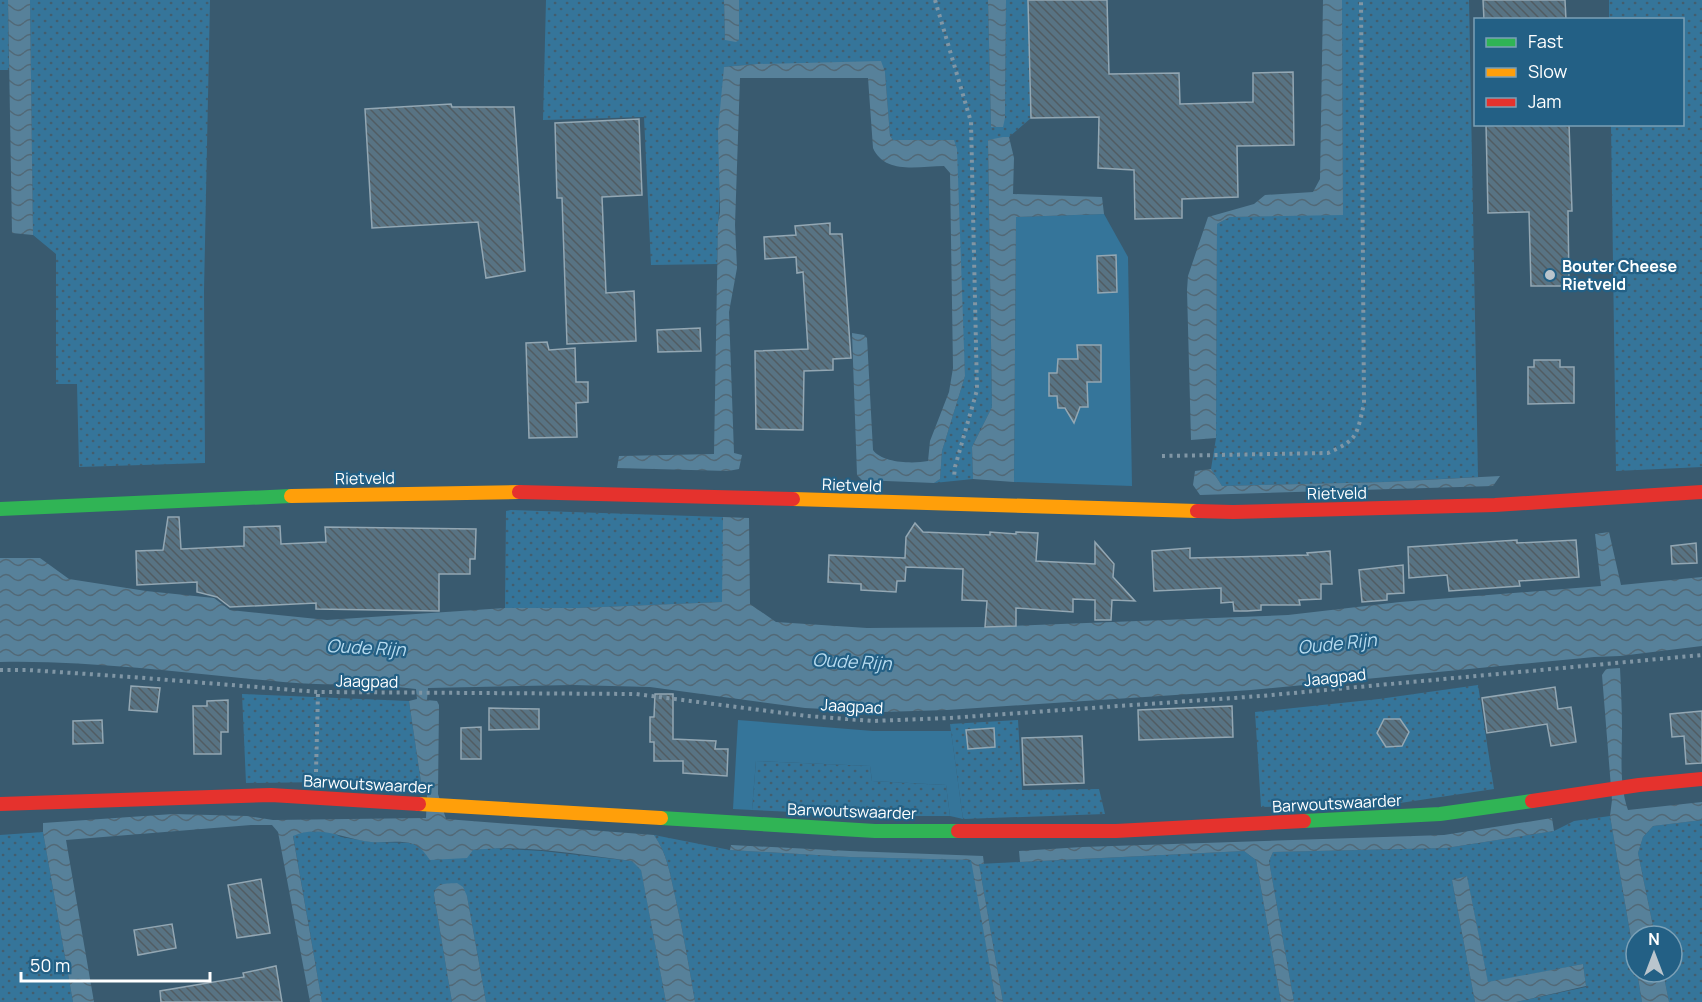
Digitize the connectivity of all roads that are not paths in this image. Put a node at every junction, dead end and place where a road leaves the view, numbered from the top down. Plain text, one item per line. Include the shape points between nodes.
1 (1702, 492) edge
2 (0, 508) edge
3 (1702, 779) edge
4 (0, 804) edge

1 - 2 street, Rietveld via 1496,505 1233,512 534,492 242,497
3 - 4 street, Barwoutswaarder via 1440,814 1116,831 875,831 271,795

